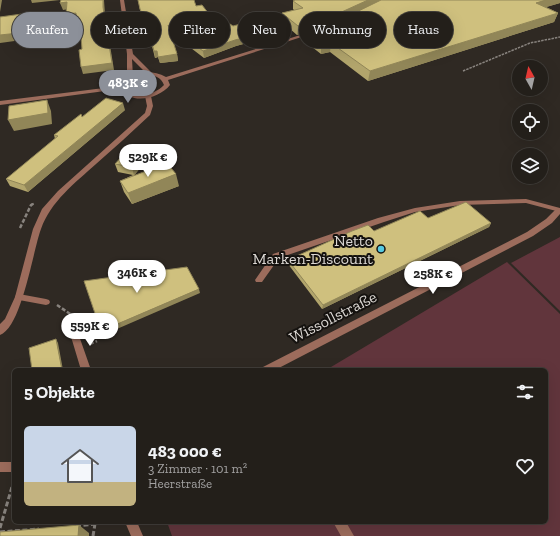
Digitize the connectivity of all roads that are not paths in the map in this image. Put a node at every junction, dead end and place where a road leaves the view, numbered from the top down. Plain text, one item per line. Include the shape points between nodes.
1 (122, 0) edge
2 (299, 37) edge
3 (130, 54) junction
4 (149, 73) junction
5 (130, 77) junction
6 (166, 79) junction
7 (122, 87) junction
8 (148, 96) junction
9 (0, 103) edge
10 (560, 210) edge
11 (259, 280) dead end
12 (20, 298) junction
13 (46, 302) dead end
14 (73, 330) dead end
15 (0, 331) edge
16 (85, 368) edge
17 (270, 368) edge
18 (0, 467) edge
19 (12, 467) edge
20 (132, 524) edge
21 (341, 524) edge
22 (137, 536) edge
23 (348, 536) edge

1 - 3 street
2 - 6 street
3 - 4 street
3 - 5 street
4 - 5 street
4 - 6 street
5 - 7 street
6 - 8 street via 164,89
7 - 8 street via 130,95
7 - 9 street
8 - 12 street via 148,114 60,193 45,211 37,229
10 - 11 street via 526,200 460,203 415,210 276,256
10 - 17 street, Wissollstraße via 530,234
12 - 13 street
12 - 15 street
14 - 16 street
18 - 19 street
20 - 22 street
21 - 23 street

